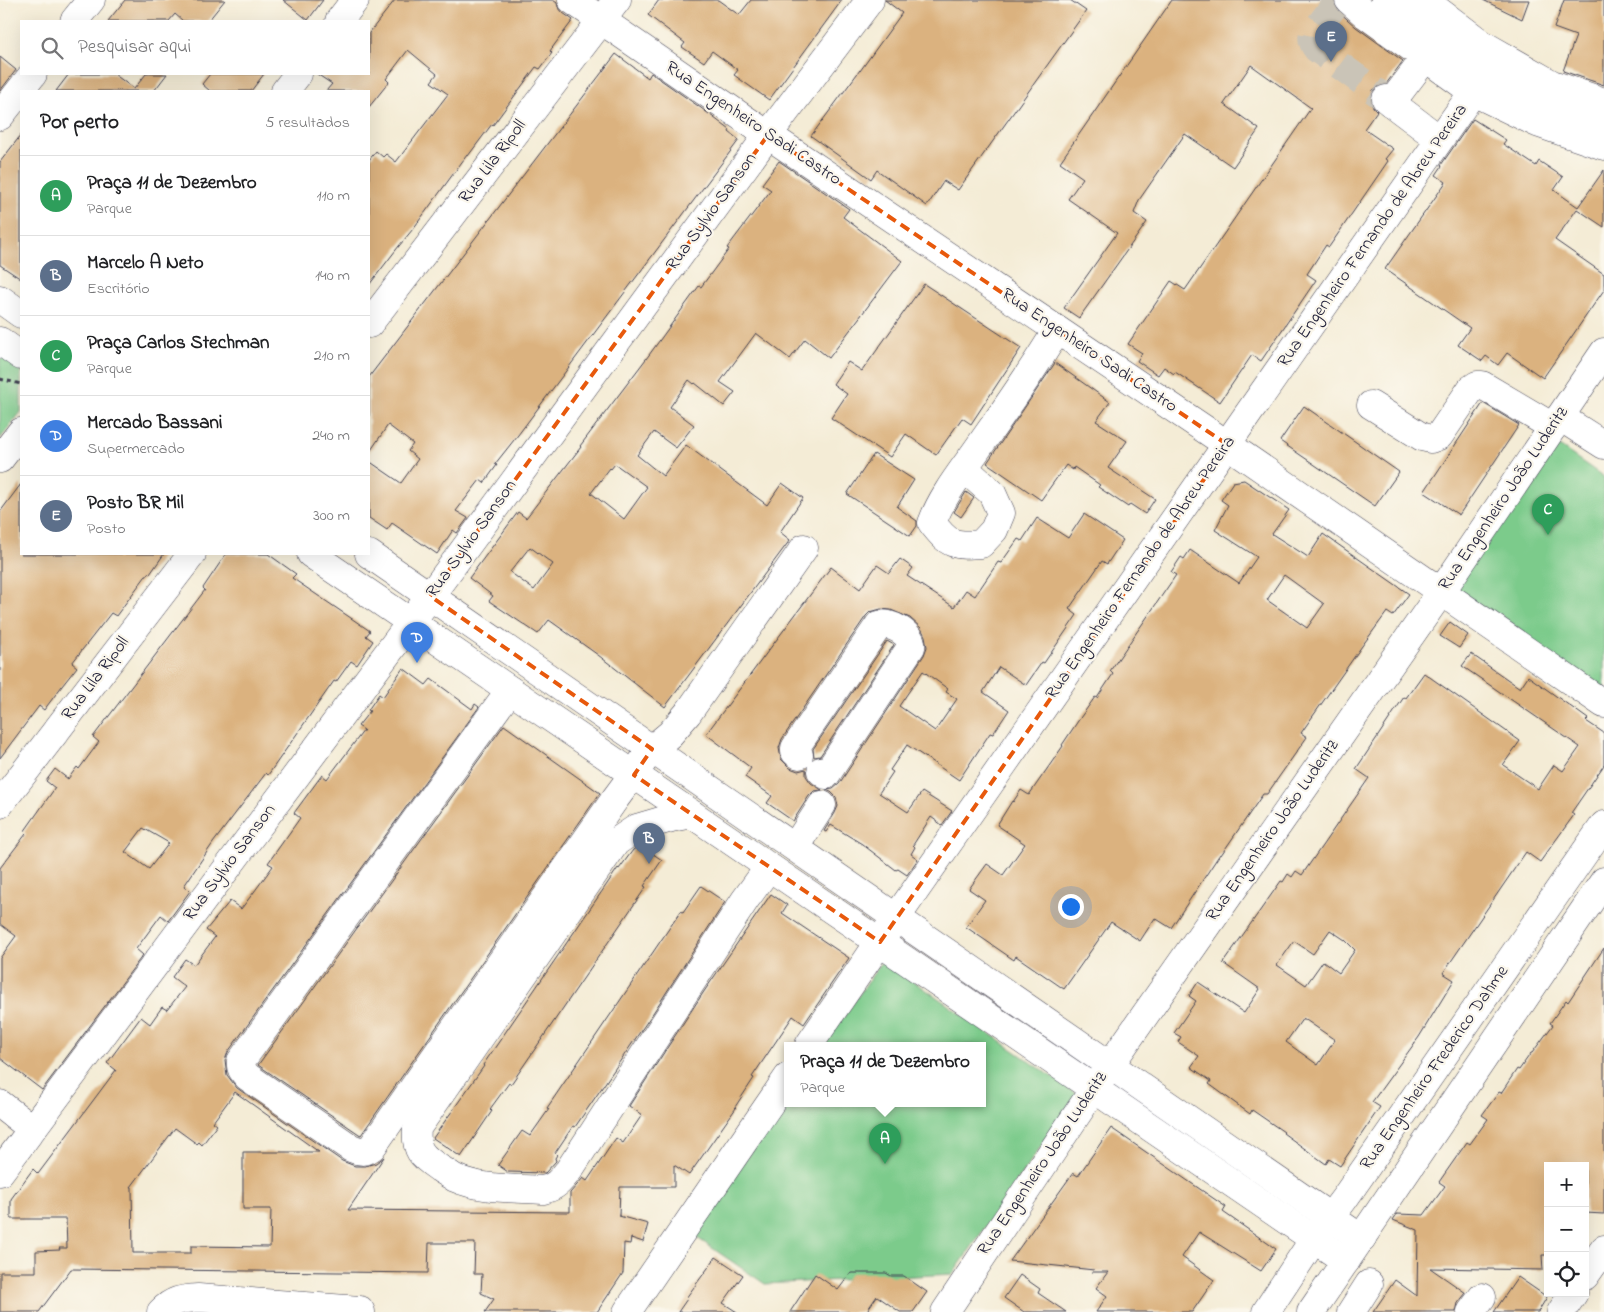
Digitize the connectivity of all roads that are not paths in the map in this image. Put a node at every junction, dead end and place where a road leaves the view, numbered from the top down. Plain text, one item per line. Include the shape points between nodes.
1 (91, 0) edge
2 (355, 0) edge
3 (572, 0) edge
4 (870, 0) edge
5 (1385, 0) edge
6 (1424, 0) edge
7 (1341, 1) edge
8 (609, 10) edge
9 (75, 20) edge
10 (340, 20) edge
11 (1482, 44) junction
12 (1435, 50) junction
13 (32, 75) edge
14 (297, 75) edge
15 (20, 90) edge
16 (286, 90) edge
17 (20, 91) edge
18 (1474, 92) junction
19 (1604, 102) edge
20 (0, 116) edge
21 (1604, 124) edge
22 (768, 135) junction
23 (1439, 139) junction
24 (1604, 146) edge
25 (0, 299) edge
26 (20, 313) edge
27 (370, 323) edge
28 (1057, 330) junction
29 (0, 341) edge
30 (1604, 352) edge
31 (20, 355) edge
32 (1371, 405) dead end
33 (1556, 422) junction
34 (20, 433) edge
35 (1228, 444) junction
36 (1604, 445) edge
37 (0, 459) edge
38 (964, 468) dead end
39 (804, 548) dead end
40 (191, 555) edge
41 (312, 555) edge
42 (370, 555) edge
43 (1441, 592) junction
44 (430, 596) junction
45 (411, 622) junction
46 (510, 690) junction
47 (1604, 704) edge
48 (652, 749) junction
49 (799, 755) dead end
50 (634, 775) junction
51 (0, 804) edge
52 (692, 814) junction
53 (1604, 825) edge
54 (795, 847) junction
55 (769, 867) junction
56 (1604, 882) edge
57 (896, 918) junction
58 (880, 942) junction
59 (811, 1042) edge
60 (1110, 1065) junction
61 (784, 1082) edge
62 (1094, 1089) junction
63 (0, 1104) edge
64 (32, 1128) junction
65 (0, 1172) edge
66 (1337, 1208) junction
67 (1368, 1230) junction
68 (1604, 1249) edge
69 (1307, 1250) junction
70 (1589, 1270) edge
71 (1339, 1272) junction
72 (1369, 1284) dead end
73 (1571, 1297) edge
74 (367, 1311) edge
75 (161, 1312) edge
76 (627, 1312) edge
77 (945, 1312) edge
78 (1266, 1312) edge
79 (1311, 1312) edge
80 (1351, 1312) edge
81 (1561, 1312) edge

1 - 9 street
2 - 10 street
3 - 8 street, Rua Engenheiro Sadi Castro
4 - 22 street, Rua Sylvio Sanson
5 - 12 street
6 - 11 street
7 - 12 street
8 - 22 street, Rua Engenheiro Sadi Castro
8 - 27 street, Rua Lila Ripoll
11 - 12 street
11 - 19 street via 1552,84
12 - 18 street
12 - 21 street via 1545,103
12 - 23 street via 1388,101
13 - 15 street
14 - 16 street
17 - 20 street
18 - 23 street, Rua Engenheiro Fernando de Abreu Pereira
18 - 24 street via 1537,122
22 - 28 street, Rua Engenheiro Sadi Castro
22 - 44 street, Rua Sylvio Sanson
23 - 35 street, Rua Engenheiro Fernando de Abreu Pereira
25 - 26 street
28 - 35 street, Rua Engenheiro Sadi Castro
28 - 38 street
29 - 31 street
30 - 33 street, Rua Engenheiro João Luderitz
32 - 33 street via 1431,440 1439,436 1471,389 1482,385
33 - 36 street
33 - 43 street, Rua Engenheiro João Luderitz
34 - 37 street
35 - 43 street, Rua Engenheiro Sadi Castro
35 - 57 street, Rua Engenheiro Fernando de Abreu Pereira
39 - 48 street via 688,713
40 - 51 street, Rua Lila Ripoll
41 - 45 street
42 - 44 street
43 - 47 street, Rua Engenheiro Sadi Castro
43 - 60 street, Rua Engenheiro João Luderitz
44 - 45 street, Rua Sylvio Sanson
44 - 48 street
45 - 46 street
45 - 64 street, Rua Sylvio Sanson
46 - 50 street
46 - 50 street via 241,1061 240,1066 248,1077 351,1148 367,1151 372,1147
48 - 50 street
48 - 54 street
49 - 54 street via 795,748 879,625 890,624 910,638 911,647 824,788
50 - 52 street
52 - 55 street
52 - 55 street via 637,828 616,842 417,1128 417,1146 426,1159 455,1178 490,1187 543,1190 558,1184
53 - 66 street, Rua Engenheiro Frederico Dahme
54 - 57 street
55 - 58 street
56 - 67 street, Rua Engenheiro Frederico Dahme
57 - 58 street, Rua Engenheiro Fernando de Abreu Pereira
57 - 60 street
58 - 59 street, Rua Engenheiro Fernando de Abreu Pereira
58 - 62 street
60 - 62 street, Rua Engenheiro João Luderitz
60 - 66 street
61 - 76 street
62 - 69 street
62 - 77 street, Rua Engenheiro João Luderitz
63 - 64 street
64 - 65 street, Rua Sylvio Sanson
66 - 67 street
66 - 69 street, Rua Engenheiro Frederico Dahme
67 - 71 street, Rua Engenheiro Frederico Dahme
68 - 70 street
69 - 71 street
69 - 78 street, Rua Engenheiro Frederico Dahme
71 - 79 street, Rua Engenheiro Frederico Dahme
72 - 80 street
73 - 81 street
74 - 75 street via 198,1298 171,1303

